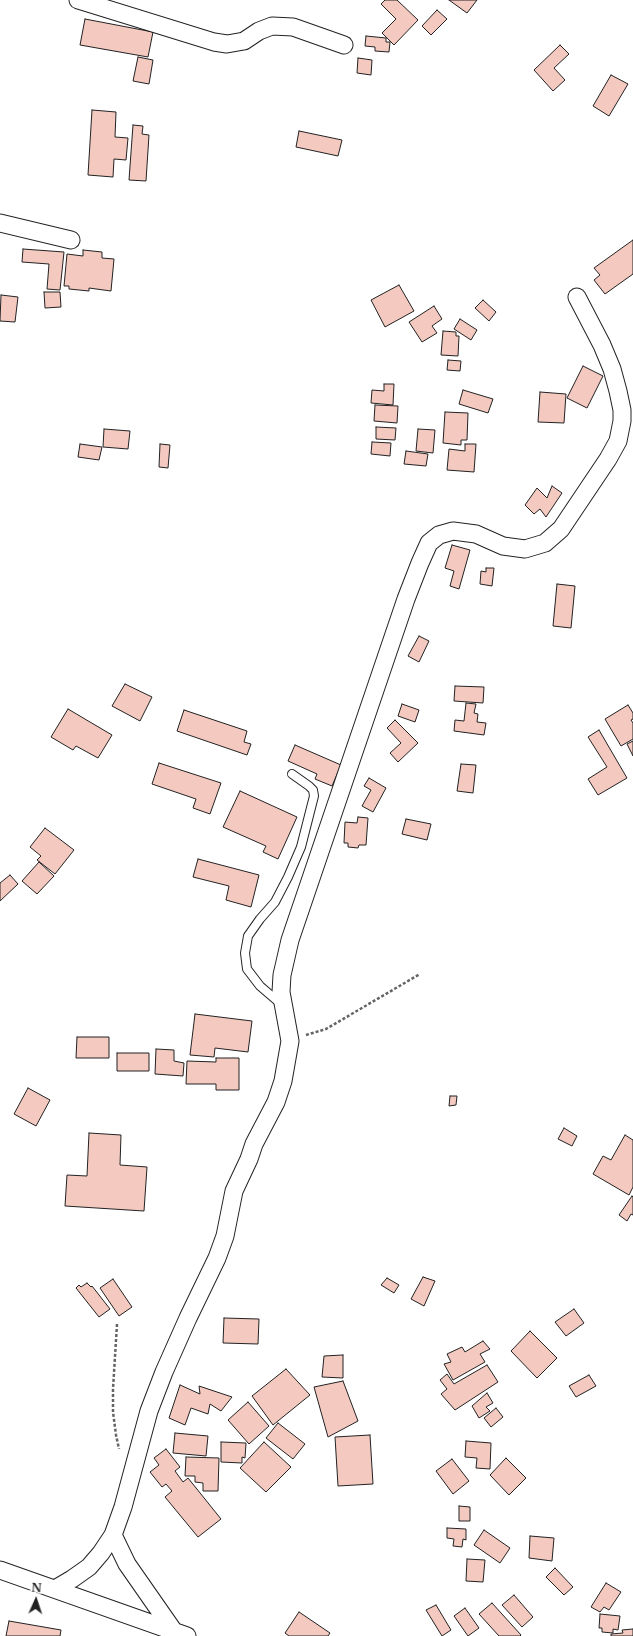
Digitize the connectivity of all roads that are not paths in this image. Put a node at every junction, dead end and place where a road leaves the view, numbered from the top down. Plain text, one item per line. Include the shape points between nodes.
1 (78, 0) edge
2 (344, 45) dead end
3 (0, 223) edge
4 (71, 240) dead end
5 (577, 297) dead end
6 (292, 774) dead end
7 (283, 1006) junction
8 (113, 1535) junction
9 (0, 1570) edge
10 (55, 1589) junction
11 (180, 1633) edge

1 - 2 street via 214,42 244,42 259,31 272,26 293,27
3 - 4 street
5 - 7 street via 612,369 622,421 618,441 561,529 545,544 525,549 503,546 476,534 453,531 438,535 430,543 406,599 290,940 282,975
6 - 7 lane via 309,786 314,796 301,847 275,902 248,936 245,953 246,969 260,986
7 - 8 street via 290,1037 283,1081 276,1102 234,1191 225,1236 217,1258 159,1385
8 - 10 street via 89,1567
8 - 11 street via 127,1564
9 - 10 street
10 - 11 street

